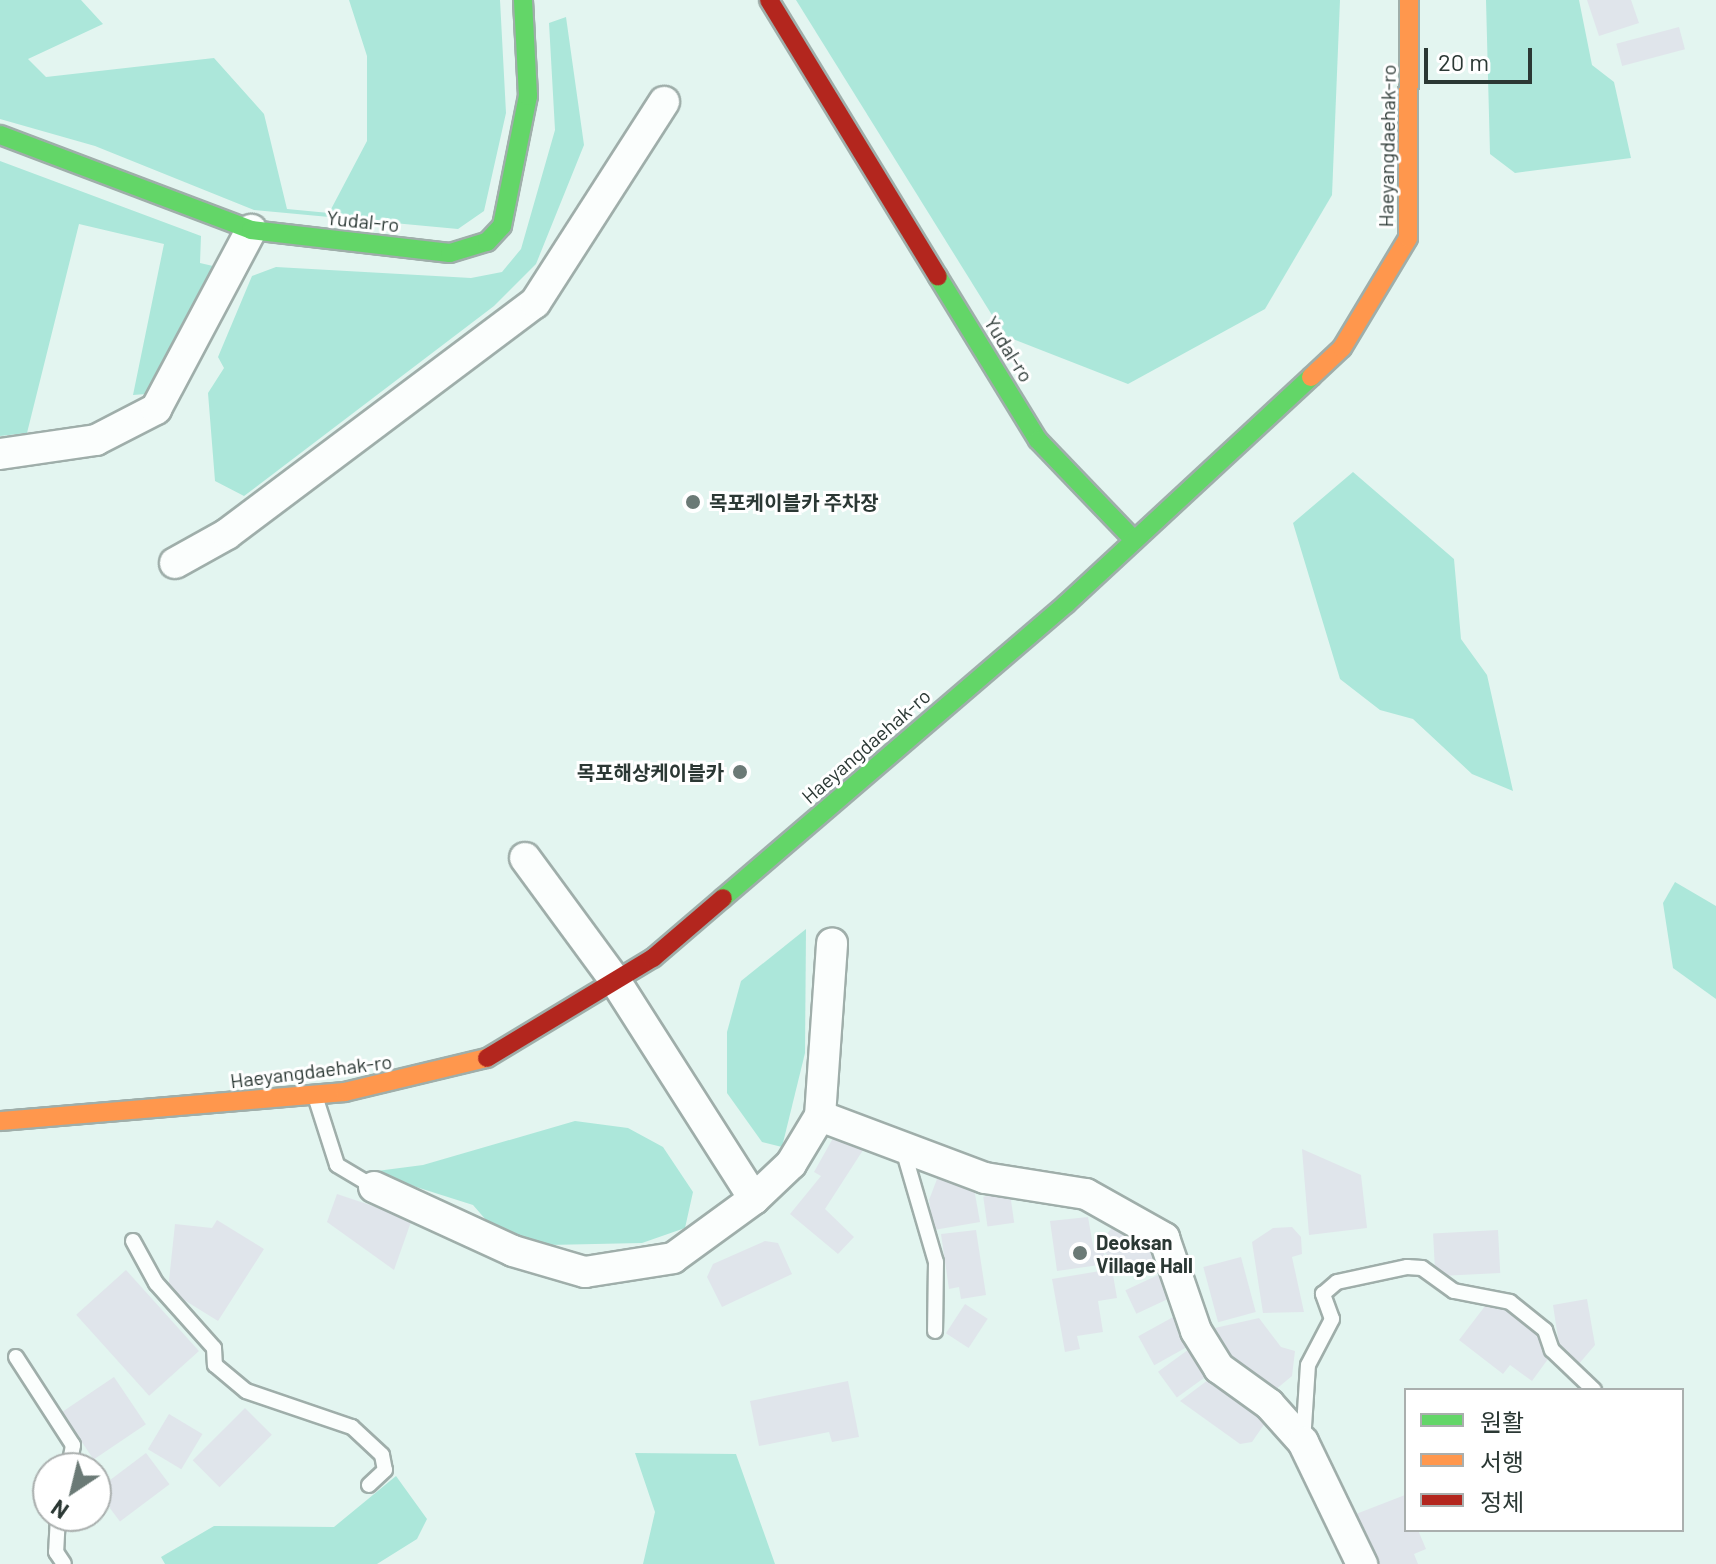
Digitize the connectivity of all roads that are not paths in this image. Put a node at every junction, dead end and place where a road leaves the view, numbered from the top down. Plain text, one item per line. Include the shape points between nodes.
1 (523, 0) edge
2 (769, 0) edge
3 (1409, 0) edge
4 (664, 102) dead end
5 (0, 135) edge
6 (251, 230) junction
7 (0, 454) edge
8 (1134, 540) junction
9 (175, 563) dead end
10 (525, 858) dead end
11 (832, 943) dead end
12 (616, 982) junction
13 (315, 1095) junction
14 (820, 1116) junction
15 (0, 1121) edge
16 (902, 1146) junction
17 (374, 1187) joint
18 (754, 1199) junction
19 (133, 1241) dead end
20 (935, 1331) dead end
21 (16, 1357) dead end
22 (1592, 1388) edge
23 (1303, 1442) junction
24 (72, 1452) edge
25 (369, 1485) dead end
26 (57, 1532) edge
27 (64, 1564) edge
28 (1362, 1564) edge

1 - 6 street, Yudal-ro via 528,96 502,226 487,242 450,253
2 - 8 street, Yudal-ro via 1038,440
3 - 8 street, Haeyangdaehak-ro via 1408,238 1342,348
4 - 9 street via 535,303 227,534
5 - 6 street, Yudal-ro
6 - 7 street via 156,409 96,440
8 - 12 street, Haeyangdaehak-ro
10 - 12 street
11 - 14 street
12 - 13 street, Haeyangdaehak-ro via 505,1052 445,1073
12 - 18 street
13 - 15 street, Haeyangdaehak-ro
13 - 17 lane via 337,1165
14 - 16 street
14 - 18 street via 791,1164
16 - 20 lane via 936,1262
16 - 23 street via 985,1178 1086,1194 1164,1238 1196,1331 1219,1368 1269,1404
17 - 18 street via 513,1251 585,1272 673,1258
19 - 25 lane via 156,1283 214,1348 215,1365 246,1391 352,1427 382,1455 385,1470
21 - 24 lane via 73,1445
22 - 23 lane via 1552,1350 1545,1330 1510,1302 1454,1291 1422,1268 1407,1267 1337,1282 1323,1294 1332,1319 1308,1365
23 - 28 street
26 - 27 lane via 56,1552

